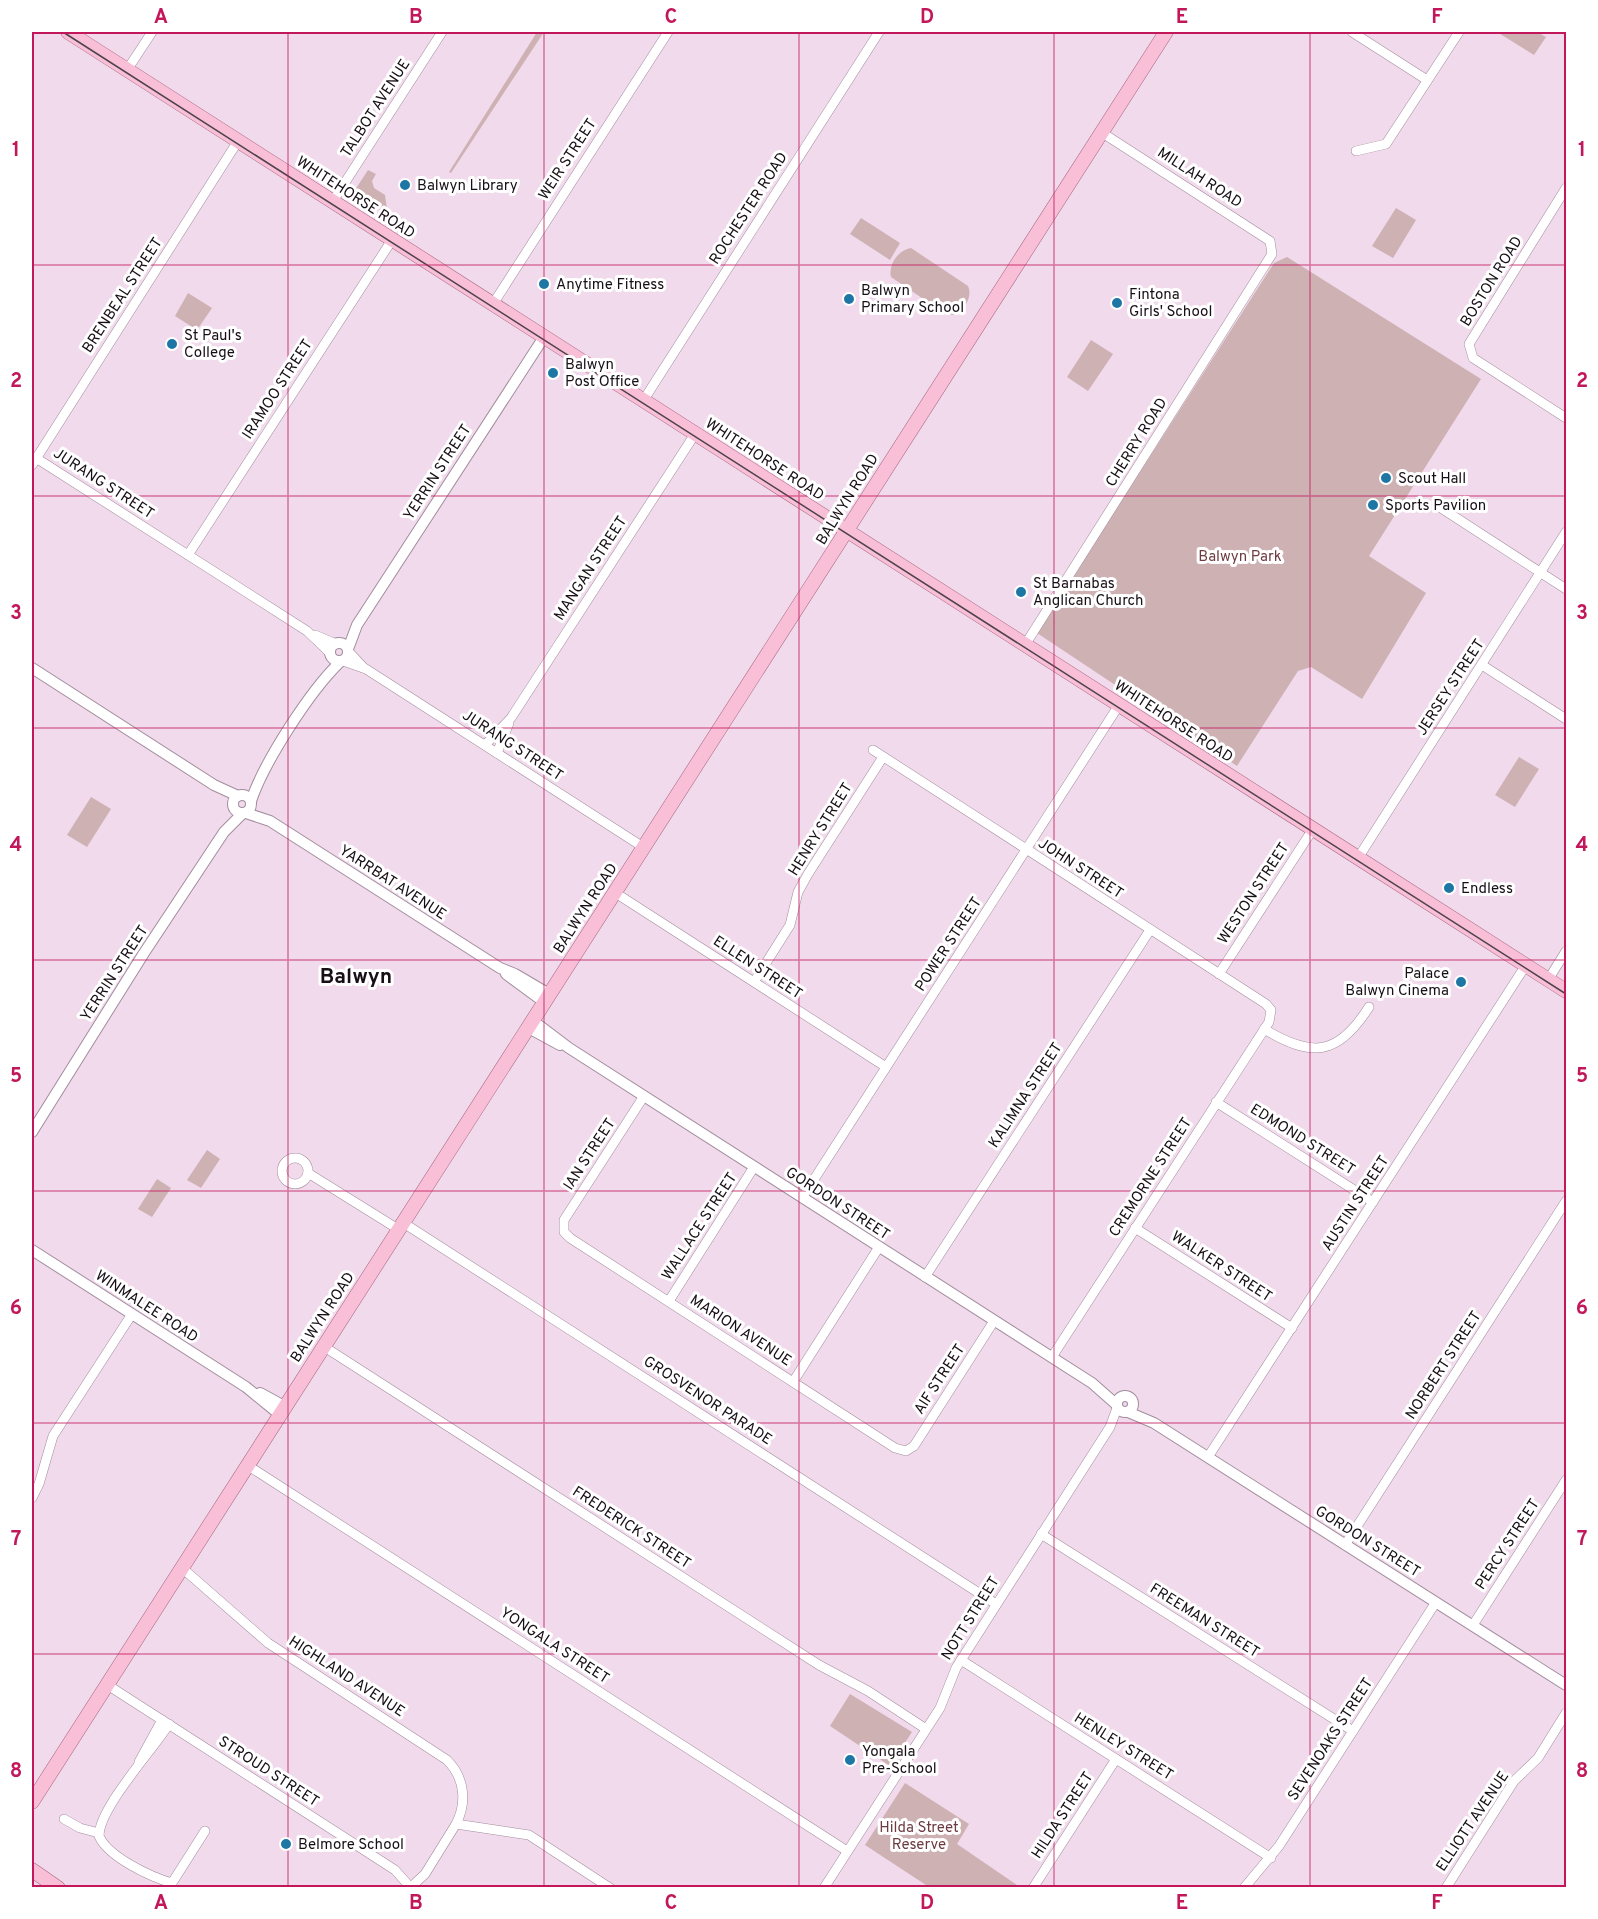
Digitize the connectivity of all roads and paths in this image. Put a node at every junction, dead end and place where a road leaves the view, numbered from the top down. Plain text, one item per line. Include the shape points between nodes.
1 (68, 32) edge
2 (152, 32) edge
3 (442, 32) edge
4 (668, 32) edge
5 (879, 32) edge
6 (1166, 32) edge
7 (1352, 32) edge
8 (1459, 32) edge
9 (127, 70) junction
10 (1427, 80) junction
11 (1101, 132) junction
12 (238, 141) junction
13 (1356, 151) dead end
14 (1566, 188) edge
15 (333, 201) junction
16 (392, 240) junction
17 (1272, 254) joint
18 (493, 304) junction
19 (544, 337) junction
20 (643, 400) junction
21 (1566, 418) edge
22 (695, 434) junction
23 (34, 461) edge
24 (1438, 506) dead end
25 (846, 531) junction
26 (1566, 532) edge
27 (188, 555) junction
28 (1541, 572) junction
29 (1566, 589) edge
30 (1025, 645) junction
31 (339, 652) junction
32 (1482, 665) junction
33 (32, 668) edge
34 (1119, 705) junction
35 (511, 718) junction
36 (1566, 719) edge
37 (485, 745) junction
38 (873, 750) dead end
39 (497, 753) junction
40 (883, 757) junction
41 (242, 804) junction
42 (1313, 829) junction
43 (643, 847) junction
44 (1026, 850) junction
45 (1358, 858) junction
46 (614, 892) junction
47 (1150, 930) junction
48 (1566, 951) edge
49 (1526, 966) junction
50 (1219, 974) junction
51 (1548, 980) junction
52 (754, 982) junction
53 (1566, 991) edge
54 (546, 998) junction
55 (1369, 1007) dead end
56 (1272, 1012) joint
57 (530, 1023) junction
58 (1264, 1029) junction
59 (886, 1068) junction
60 (644, 1096) junction
61 (1216, 1102) junction
62 (32, 1132) edge
63 (754, 1167) junction
64 (308, 1173) dead end
65 (802, 1198) junction
66 (1566, 1201) edge
67 (1373, 1202) junction
68 (400, 1225) junction
69 (1135, 1228) junction
70 (563, 1230) joint
71 (879, 1247) junction
72 (32, 1250) edge
73 (926, 1277) junction
74 (669, 1302) junction
75 (132, 1314) junction
76 (994, 1321) junction
77 (1292, 1328) junction
78 (323, 1346) junction
79 (1052, 1357) junction
80 (793, 1382) junction
81 (1124, 1406) junction
82 (282, 1410) junction
83 (906, 1451) joint
84 (1208, 1457) junction
85 (247, 1465) junction
86 (1566, 1480) edge
87 (32, 1498) edge
88 (1041, 1534) junction
89 (1345, 1545) junction
90 (181, 1568) junction
91 (1436, 1602) junction
92 (996, 1604) junction
93 (1473, 1625) junction
94 (961, 1660) junction
95 (106, 1684) junction
96 (1566, 1685) edge
97 (1566, 1713) edge
98 (166, 1722) junction
99 (926, 1729) junction
100 (1353, 1731) junction
101 (1116, 1759) junction
102 (32, 1802) edge
103 (64, 1819) dead end
104 (456, 1824) junction
105 (205, 1831) dead end
106 (99, 1833) junction
107 (847, 1851) junction
108 (1271, 1857) junction
109 (32, 1870) edge
110 (174, 1885) edge
111 (58, 1887) edge
112 (411, 1887) edge
113 (610, 1887) edge
114 (824, 1887) edge
115 (1033, 1887) edge
116 (1244, 1887) edge
117 (1446, 1887) edge

1 - 9 main road, WHITEHORSE ROAD
2 - 9 street
3 - 15 street, TALBOT AVENUE
4 - 18 street, WEIR STREET
5 - 20 street, ROCHESTER ROAD
6 - 11 main road, BALWYN ROAD
7 - 10 street
8 - 10 street
9 - 12 main road, WHITEHORSE ROAD
10 - 13 street via 1386,144
11 - 17 street, MILLAH ROAD via 1270,241
11 - 25 main road, BALWYN ROAD
12 - 15 main road, WHITEHORSE ROAD
12 - 23 street, BRENBEAL STREET
14 - 21 street, BOSTON ROAD via 1469,344 1473,358
15 - 16 main road, WHITEHORSE ROAD
16 - 18 main road, WHITEHORSE ROAD
16 - 27 street, IRAMOO STREET
17 - 30 street, CHERRY ROAD
18 - 19 main road, WHITEHORSE ROAD
19 - 20 main road, WHITEHORSE ROAD
19 - 31 street, YERRIN STREET
20 - 22 main road, WHITEHORSE ROAD
22 - 25 main road, WHITEHORSE ROAD
22 - 35 street, MANGAN STREET
23 - 27 street, JURANG STREET
24 - 28 street
25 - 30 main road, WHITEHORSE ROAD
25 - 43 main road, BALWYN ROAD
26 - 28 street, JERSEY STREET
27 - 31 street, JURANG STREET
28 - 29 street
28 - 32 street, JERSEY STREET
30 - 34 main road, WHITEHORSE ROAD
31 - 37 street, JURANG STREET
31 - 41 street, YERRIN STREET
32 - 36 street
32 - 45 street, JERSEY STREET
33 - 41 street, YARRBAT AVENUE
34 - 42 main road, WHITEHORSE ROAD
34 - 44 street, POWER STREET
35 - 37 street, MANGAN STREET
35 - 39 street, MANGAN STREET
37 - 39 street, JURANG STREET
38 - 40 street, JOHN STREET
39 - 43 street, JURANG STREET
40 - 44 street, JOHN STREET
40 - 52 street, HENRY STREET via 807,874 790,925
41 - 54 street, YARRBAT AVENUE via 500,968 512,980
41 - 62 street, YERRIN STREET
42 - 45 main road, WHITEHORSE ROAD
42 - 50 street, WESTON STREET
43 - 46 main road, BALWYN ROAD
44 - 47 street, JOHN STREET
44 - 59 street, POWER STREET
45 - 49 main road, WHITEHORSE ROAD
46 - 52 street, ELLEN STREET
46 - 54 main road, BALWYN ROAD
47 - 50 street, JOHN STREET
47 - 73 street, KALIMNA STREET
48 - 51 street
49 - 51 main road, WHITEHORSE ROAD
49 - 67 street, AUSTIN STREET
50 - 56 street, JOHN STREET via 1266,1004
51 - 53 main road, WHITEHORSE ROAD
52 - 59 street, ELLEN STREET
54 - 57 main road, BALWYN ROAD
55 - 58 street via 1349,1035 1329,1045 1296,1046
56 - 58 street, CREMORNE STREET
57 - 60 street, GORDON STREET via 552,1042 569,1048
57 - 68 main road, BALWYN ROAD
58 - 61 street, CREMORNE STREET
59 - 65 street, POWER STREET
60 - 63 street, GORDON STREET
60 - 70 street, IAN STREET via 564,1220
61 - 67 street, EDMOND STREET
61 - 69 street, CREMORNE STREET
63 - 65 street, GORDON STREET
63 - 74 street, WALLACE STREET
64 - 68 street, GROSVENOR PARADE
65 - 71 street, GORDON STREET
66 - 89 street, NORBERT STREET
67 - 77 street, AUSTIN STREET
68 - 78 main road, BALWYN ROAD
68 - 92 street, GROSVENOR PARADE
69 - 77 street, WALKER STREET
69 - 79 street, CREMORNE STREET
70 - 74 street, MARION AVENUE
71 - 73 street, GORDON STREET
71 - 80 street
72 - 75 street, WINMALEE ROAD
73 - 76 street, GORDON STREET
74 - 80 street, MARION AVENUE
75 - 82 street, WINMALEE ROAD
75 - 87 street via 53,1436
76 - 79 street, GORDON STREET
76 - 83 street, AIF STREET via 914,1446
77 - 84 street, AUSTIN STREET
78 - 82 main road, BALWYN ROAD
78 - 99 street, FREDERICK STREET via 819,1665
79 - 81 street, GORDON STREET
80 - 83 street, MARION AVENUE via 895,1448
81 - 84 street, GORDON STREET
81 - 88 street, NOTT STREET
82 - 85 main road, BALWYN ROAD
84 - 89 street, GORDON STREET
85 - 90 main road, BALWYN ROAD
85 - 107 street, YONGALA STREET
86 - 93 street, PERCY STREET
88 - 92 street, NOTT STREET
88 - 100 street, FREEMAN STREET
89 - 91 street, GORDON STREET
90 - 95 main road, BALWYN ROAD
90 - 104 street, HIGHLAND AVENUE via 268,1643 447,1760 462,1786 463,1807
91 - 93 street, GORDON STREET
91 - 100 street, SEVENOAKS STREET
92 - 94 street, NOTT STREET
93 - 96 street, GORDON STREET
94 - 99 street, NOTT STREET
94 - 101 street, HENLEY STREET
95 - 98 street, STROUD STREET
95 - 102 main road, BALWYN ROAD
97 - 117 street, ELLIOTT AVENUE via 1538,1758 1514,1780
98 - 106 street via 114,1798
98 - 112 street, STROUD STREET via 399,1872
99 - 107 street, NOTT STREET
100 - 108 street, SEVENOAKS STREET
101 - 108 street, HENLEY STREET
101 - 115 street, HILDA STREET
103 - 106 street
104 - 112 street, HIGHLAND AVENUE via 425,1874
104 - 113 street via 529,1835
105 - 110 street
106 - 110 street via 104,1845 122,1858
107 - 114 street, NOTT STREET
108 - 116 street, SEVENOAKS STREET
109 - 111 main road

